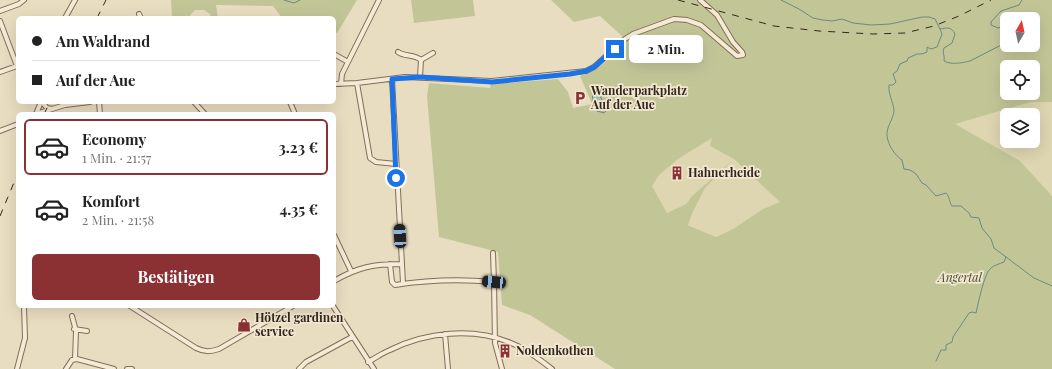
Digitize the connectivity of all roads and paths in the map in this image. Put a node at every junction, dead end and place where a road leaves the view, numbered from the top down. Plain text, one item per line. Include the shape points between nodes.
1 (24, 0) edge
2 (75, 0) edge
3 (379, 0) edge
4 (700, 0) edge
5 (0, 11) edge
6 (66, 16) edge
7 (0, 21) edge
8 (398, 52) dead end
9 (433, 53) dead end
10 (336, 55) edge
11 (16, 60) edge
12 (421, 60) junction
13 (348, 62) junction
14 (16, 66) edge
15 (0, 72) edge
16 (420, 77) junction
17 (392, 79) junction
18 (357, 83) junction
19 (336, 84) edge
20 (341, 84) junction
21 (43, 104) edge
22 (66, 104) edge
23 (196, 104) edge
24 (52, 112) edge
25 (202, 112) edge
26 (16, 125) edge
27 (0, 131) edge
28 (396, 164) junction
29 (336, 239) edge
30 (494, 253) dead end
31 (390, 264) junction
32 (401, 264) junction
33 (351, 271) junction
34 (336, 280) edge
35 (494, 282) junction
36 (403, 283) junction
37 (24, 308) edge
38 (133, 308) edge
39 (290, 308) edge
40 (334, 308) edge
41 (72, 316) dead end
42 (74, 329) junction
43 (87, 331) dead end
44 (445, 334) junction
45 (352, 337) junction
46 (495, 338) junction
47 (75, 359) junction
48 (368, 362) junction
49 (17, 369) edge
50 (66, 369) edge
51 (114, 369) edge
52 (127, 369) edge
53 (132, 369) edge
54 (299, 369) edge
55 (374, 369) edge
56 (448, 369) edge
57 (502, 369) edge
58 (552, 369) edge

1 - 5 street
2 - 6 street
3 - 13 street
4 - 16 street via 717,15 742,52 741,56 737,56 701,25 674,19 633,34 586,71 492,82
7 - 11 street
8 - 12 street
9 - 12 street
10 - 13 street
12 - 16 street
13 - 20 street via 341,76
14 - 15 street
16 - 17 street
17 - 18 street
17 - 28 street
18 - 20 street
18 - 28 street via 370,158 376,162
19 - 20 street
21 - 24 street
22 - 24 street
23 - 25 street
26 - 27 street
28 - 32 street
29 - 33 street
30 - 35 street
31 - 32 street
31 - 33 street
31 - 36 street via 392,284
32 - 36 street
33 - 34 street
35 - 36 street via 454,280
35 - 46 street
37 - 49 street via 24,338
38 - 39 street via 196,348 208,352 219,349
40 - 45 street
41 - 42 street
42 - 43 street
42 - 47 street
44 - 46 street via 473,334
44 - 48 street via 412,341
44 - 56 street
45 - 48 street
45 - 54 street via 306,362
46 - 57 street
46 - 58 street via 518,346
47 - 50 street
47 - 51 street
48 - 55 street
52 - 53 street

